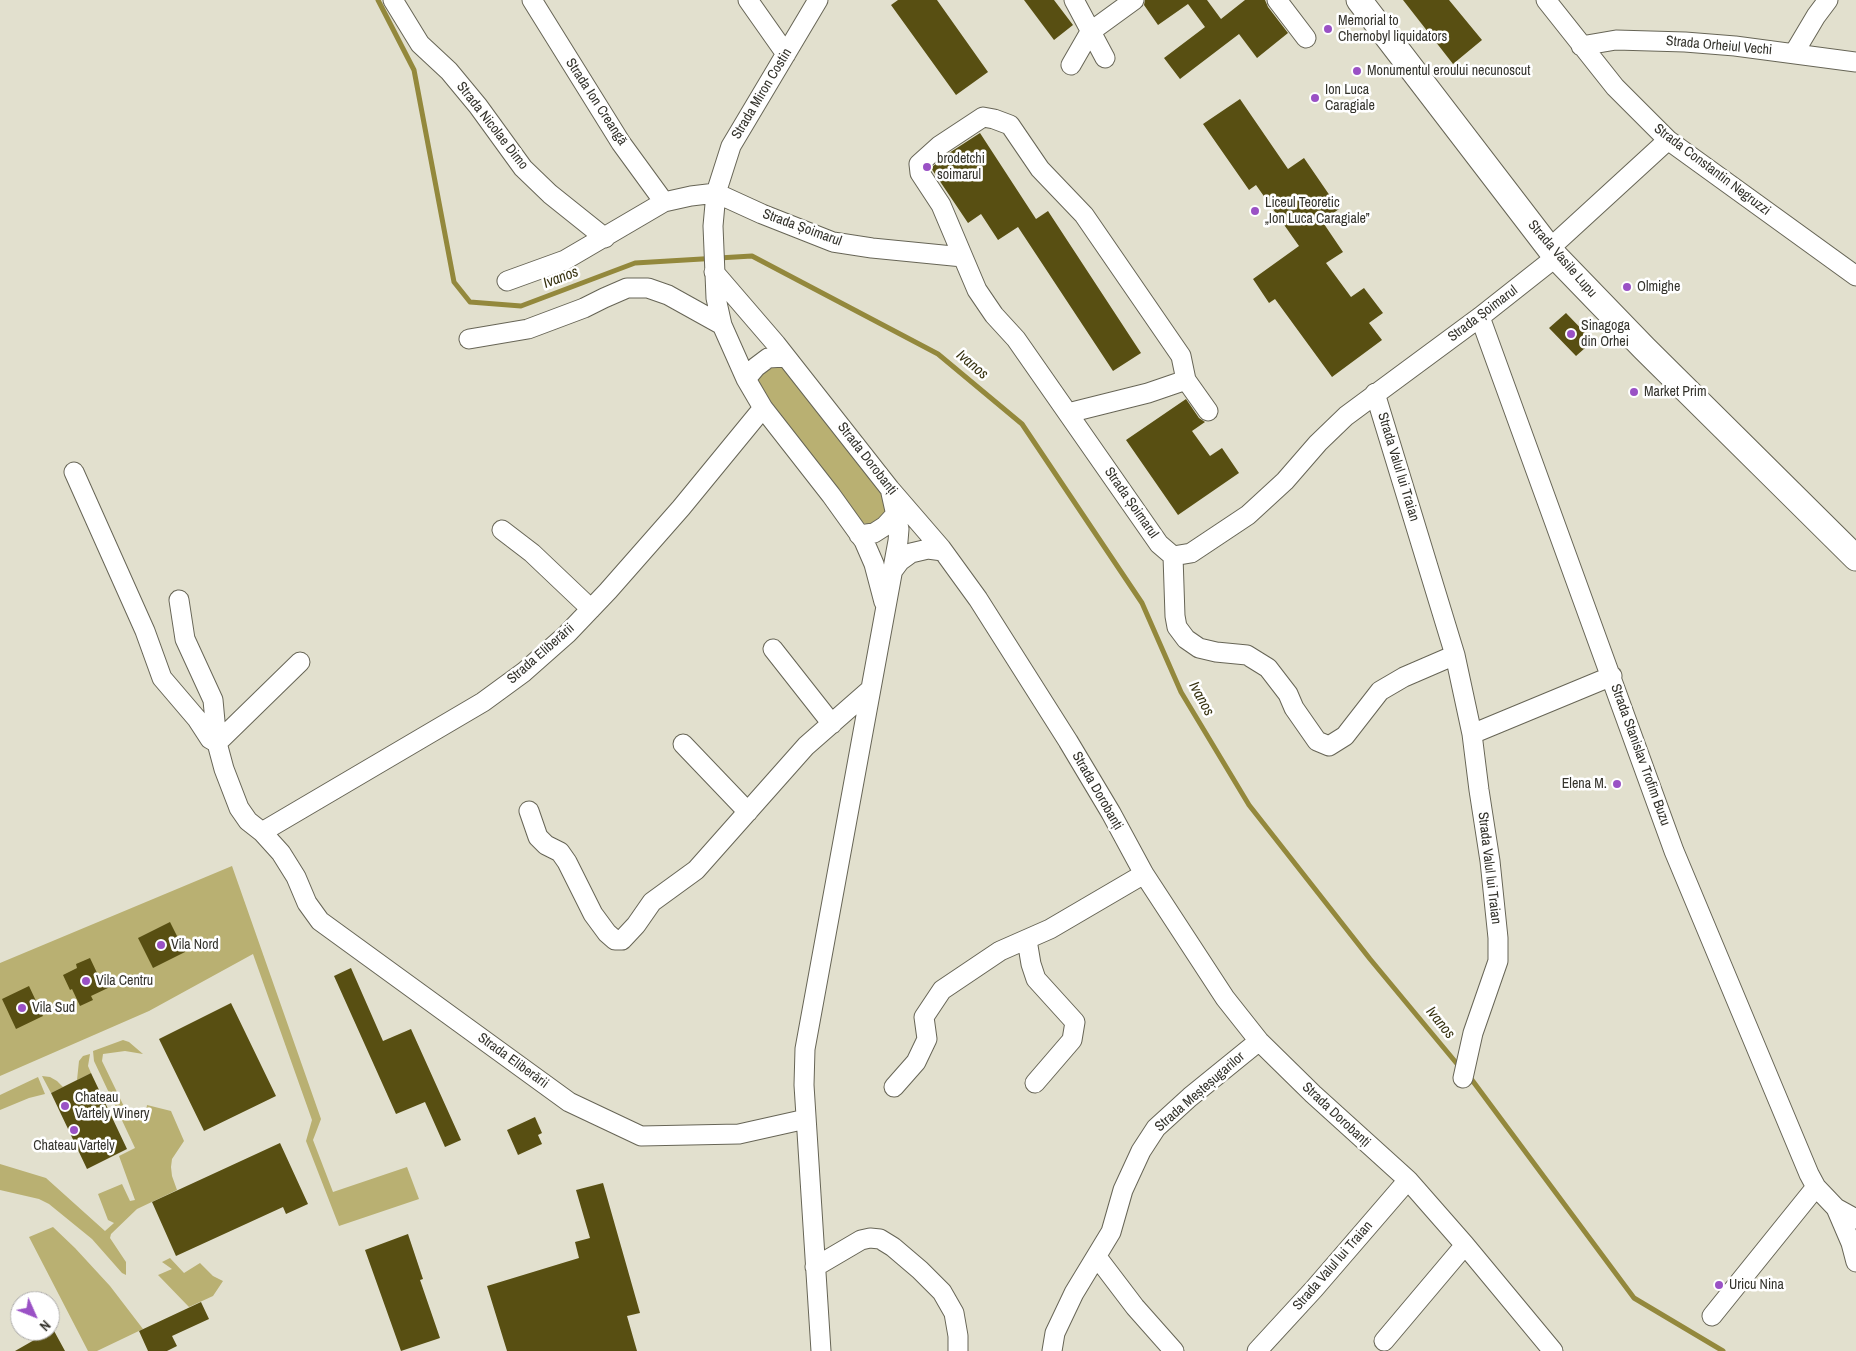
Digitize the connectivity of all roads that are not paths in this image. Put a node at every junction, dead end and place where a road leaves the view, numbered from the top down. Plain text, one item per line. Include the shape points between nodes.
1 (393, 0) edge
2 (532, 0) edge
3 (748, 0) edge
4 (818, 0) edge
5 (1074, 0) edge
6 (1134, 0) edge
7 (1277, 0) edge
8 (1358, 0) edge
9 (1546, 0) edge
10 (1828, 0) edge
11 (1090, 32) junction
12 (1306, 38) dead end
13 (1581, 46) junction
14 (1794, 53) junction
15 (786, 54) junction
16 (1105, 58) dead end
17 (1856, 62) edge
18 (1071, 66) dead end
19 (1668, 140) junction
20 (716, 193) junction
21 (664, 202) junction
22 (605, 238) junction
23 (1552, 253) junction
24 (964, 257) junction
25 (714, 272) junction
26 (1856, 276) edge
27 (507, 281) dead end
28 (1480, 317) junction
29 (722, 325) junction
30 (469, 339) dead end
31 (786, 356) junction
32 (746, 379) junction
33 (1186, 380) junction
34 (1375, 394) junction
35 (763, 408) junction
36 (1208, 412) dead end
37 (1068, 413) junction
38 (74, 472) dead end
39 (890, 489) junction
40 (896, 514) junction
41 (502, 530) dead end
42 (859, 535) junction
43 (943, 551) junction
44 (1173, 556) junction
45 (1856, 558) edge
46 (891, 573) junction
47 (178, 600) dead end
48 (885, 605) junction
49 (591, 609) junction
50 (773, 649) dead end
51 (1455, 655) junction
52 (300, 662) dead end
53 (1612, 676) junction
54 (871, 689) junction
55 (832, 724) junction
56 (1472, 734) junction
57 (217, 743) junction
58 (682, 744) dead end
59 (529, 810) dead end
60 (748, 812) junction
61 (262, 832) junction
62 (1144, 874) junction
63 (1027, 940) junction
64 (1259, 1041) junction
65 (1463, 1078) dead end
66 (1035, 1083) dead end
67 (894, 1087) dead end
68 (806, 1119) junction
69 (1408, 1180) junction
70 (1816, 1187) junction
71 (1836, 1208) junction
72 (1856, 1219) edge
73 (1465, 1244) junction
74 (1097, 1257) junction
75 (1856, 1262) edge
76 (815, 1267) junction
77 (1712, 1316) dead end
78 (1384, 1341) dead end
79 (821, 1351) edge
80 (958, 1351) edge
81 (1052, 1351) edge
82 (1174, 1351) edge
83 (1257, 1351) edge
84 (1553, 1351) edge

1 - 22 street, Strada Nicolae Dimo via 420,44 449,71 523,168
2 - 21 street, Strada Ion Creangă via 621,143
3 - 15 street
4 - 15 street, Strada Miron Costin
5 - 11 street
6 - 11 street
7 - 12 street
8 - 23 main road, Strada Vasile Lupu
9 - 13 street, Strada Constantin Negruzzi
10 - 14 street
11 - 16 street
11 - 18 street
13 - 14 street, Strada Orheiul Vechi via 1616,40 1735,46
13 - 19 street, Strada Constantin Negruzzi via 1615,87
14 - 17 street, Strada Orheiul Vechi
15 - 20 street, Strada Miron Costin via 731,146
19 - 23 street, Strada Șoimarul
19 - 26 street, Strada Constantin Negruzzi
20 - 21 street
20 - 24 street, Strada Șoimarul via 833,242
20 - 25 street
21 - 22 street
22 - 27 street via 565,260
23 - 28 street, Strada Șoimarul
23 - 45 main road, Strada Vasile Lupu
24 - 33 street via 941,205 920,173 919,164 939,146 983,117 1010,125 1040,169 1084,215 1181,356
24 - 37 street, Strada Șoimarul via 977,290
25 - 29 street
25 - 31 street, Strada Dorobanți
28 - 34 street, Strada Șoimarul
28 - 53 street, Strada Stanislav Trofim Buzu
29 - 30 street via 668,295 648,288 627,288 528,329
29 - 32 street
31 - 32 street via 768,358
31 - 39 street, Strada Dorobanți
32 - 35 street
33 - 36 street
33 - 37 street
34 - 44 street, Strada Șoimarul via 1346,416 1248,515 1191,553
34 - 51 street, Strada Valul lui Traian
35 - 42 street
35 - 49 street, Strada Eliberării via 681,508
37 - 44 street, Strada Șoimarul via 1159,544
38 - 57 street via 145,631 162,678 210,739
39 - 40 street
39 - 43 street, Strada Dorobanți
40 - 42 street via 874,533
40 - 46 street via 899,529
41 - 49 street via 532,553
42 - 48 street via 874,564
43 - 46 street via 928,549 911,553
43 - 62 street, Strada Dorobanți via 978,599 1054,718
44 - 51 street via 1174,616 1186,639 1199,648 1247,655 1268,668 1317,741 1329,746 1345,736 1380,691
46 - 48 street
47 - 57 street, Strada Eliberării via 185,639 213,700
48 - 54 street
49 - 61 street, Strada Eliberării via 524,672 483,702
50 - 55 street
51 - 56 street, Strada Valul lui Traian
52 - 57 street
53 - 56 street
53 - 70 street, Strada Stanislav Trofim Buzu via 1674,851
54 - 55 street
54 - 68 street via 805,1049
55 - 60 street via 806,746
56 - 65 street, Strada Valul lui Traian via 1490,861 1498,961 1473,1033
57 - 61 street, Strada Eliberării via 238,808
58 - 60 street
59 - 60 street via 538,837 546,846 560,852 592,914 615,940 622,940 652,902 696,870
61 - 68 street, Strada Eliberării via 281,853 320,921 569,1102 641,1136 739,1134
62 - 63 street
62 - 64 street, Strada Dorobanți via 1225,998
63 - 66 street via 1036,979 1075,1022 1072,1040
63 - 67 street via 1000,952 942,990 924,1017 927,1039 916,1062
64 - 69 street, Strada Dorobanți
64 - 74 street, Strada Meșteșugarilor via 1156,1128 1123,1190 1111,1232
68 - 76 street
69 - 73 street, Strada Dorobanți
69 - 83 street, Strada Valul lui Traian
70 - 71 street, Strada Stanislav Trofim Buzu
70 - 77 street
71 - 72 street, Strada Stanislav Trofim Buzu
71 - 75 street
73 - 78 street
73 - 84 street, Strada Dorobanți
74 - 81 street, Strada Meșteșugarilor via 1074,1293 1055,1334
74 - 82 street
76 - 79 street
76 - 80 street via 861,1240 880,1238 942,1292 954,1313

